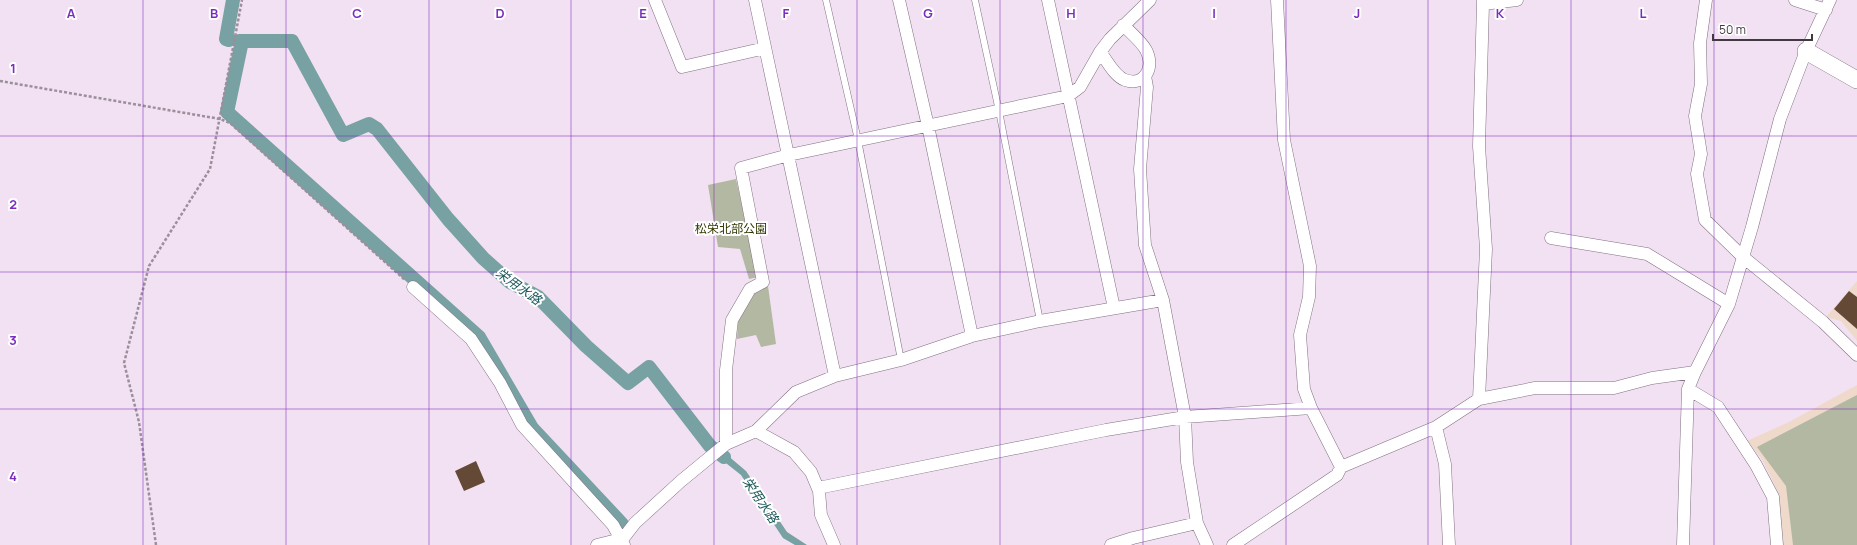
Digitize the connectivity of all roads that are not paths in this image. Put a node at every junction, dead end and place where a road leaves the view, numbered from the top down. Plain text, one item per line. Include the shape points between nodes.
1 (655, 0) edge
2 (755, 0) edge
3 (826, 0) edge
4 (900, 0) edge
5 (975, 0) edge
6 (1048, 0) edge
7 (1150, 0) edge
8 (1277, 0) edge
9 (1517, 0) edge
10 (1706, 0) edge
11 (1795, 0) edge
12 (1483, 2) edge
13 (1828, 5) edge
14 (1123, 25) junction
15 (765, 48) junction
16 (1806, 51) junction
17 (1100, 52) junction
18 (1145, 76) junction
19 (1857, 80) edge
20 (1068, 96) junction
21 (999, 111) junction
22 (928, 126) junction
23 (858, 140) junction
24 (789, 155) junction
25 (1551, 238) dead end
26 (1744, 257) junction
27 (413, 287) road end
28 (1163, 300) junction
29 (1729, 304) junction
30 (1114, 308) junction
31 (1040, 322) junction
32 (972, 336) junction
33 (1857, 355) edge
34 (901, 360) junction
35 (1694, 372) junction
36 (835, 376) junction
37 (1688, 389) junction
38 (1479, 399) junction
39 (1311, 408) junction
40 (1185, 417) junction
41 (1436, 427) junction
42 (756, 431) junction
43 (726, 444) junction
44 (1341, 467) junction
45 (818, 488) junction
46 (1197, 523) junction
47 (621, 543) edge
48 (1116, 544) edge
49 (597, 545) edge
50 (834, 545) edge
51 (1207, 545) edge
52 (1233, 545) edge
53 (1449, 545) edge
54 (1683, 545) edge
55 (1777, 545) edge

1 - 15 street via 682,67
2 - 15 street
3 - 23 lane
4 - 22 street
5 - 21 lane
6 - 20 street
7 - 14 street
8 - 39 street via 1284,140 1310,266 1309,297 1300,335 1304,389
9 - 12 street
10 - 26 street via 1700,43 1701,84 1695,116 1701,154 1697,174 1705,220
11 - 13 street
12 - 38 street via 1479,146 1486,249
13 - 16 street
14 - 17 street
14 - 18 street via 1146,48 1151,65
15 - 24 street
16 - 19 street
16 - 26 street via 1780,119
17 - 18 street via 1117,75 1124,80 1138,80
17 - 20 street via 1080,87
18 - 28 street via 1147,87 1140,169 1145,245
20 - 21 street
20 - 30 street
21 - 22 street
21 - 31 lane
22 - 23 street
22 - 32 street
23 - 24 street
23 - 34 lane
24 - 36 street
24 - 43 street via 741,168 764,282 750,289 732,320 726,370
25 - 29 street via 1647,254
26 - 29 street
26 - 33 street via 1823,322
27 - 47 street via 471,339 500,383 522,425 613,525
28 - 30 street
28 - 40 street
29 - 35 street
30 - 31 street
31 - 32 street
32 - 34 street
34 - 36 street
35 - 37 street
35 - 38 street via 1652,378 1614,388 1536,388
36 - 42 street via 796,392
37 - 54 street
37 - 55 street via 1718,407 1756,464 1773,497
38 - 41 street
39 - 40 street
39 - 44 street
40 - 45 street via 1106,430
40 - 46 street via 1187,462
41 - 44 street
41 - 53 street via 1445,464
42 - 43 street
42 - 45 street via 794,452 811,472
43 - 47 street via 635,522
44 - 52 street via 1337,475
45 - 50 street via 821,515
46 - 48 street
46 - 51 street
47 - 49 street

